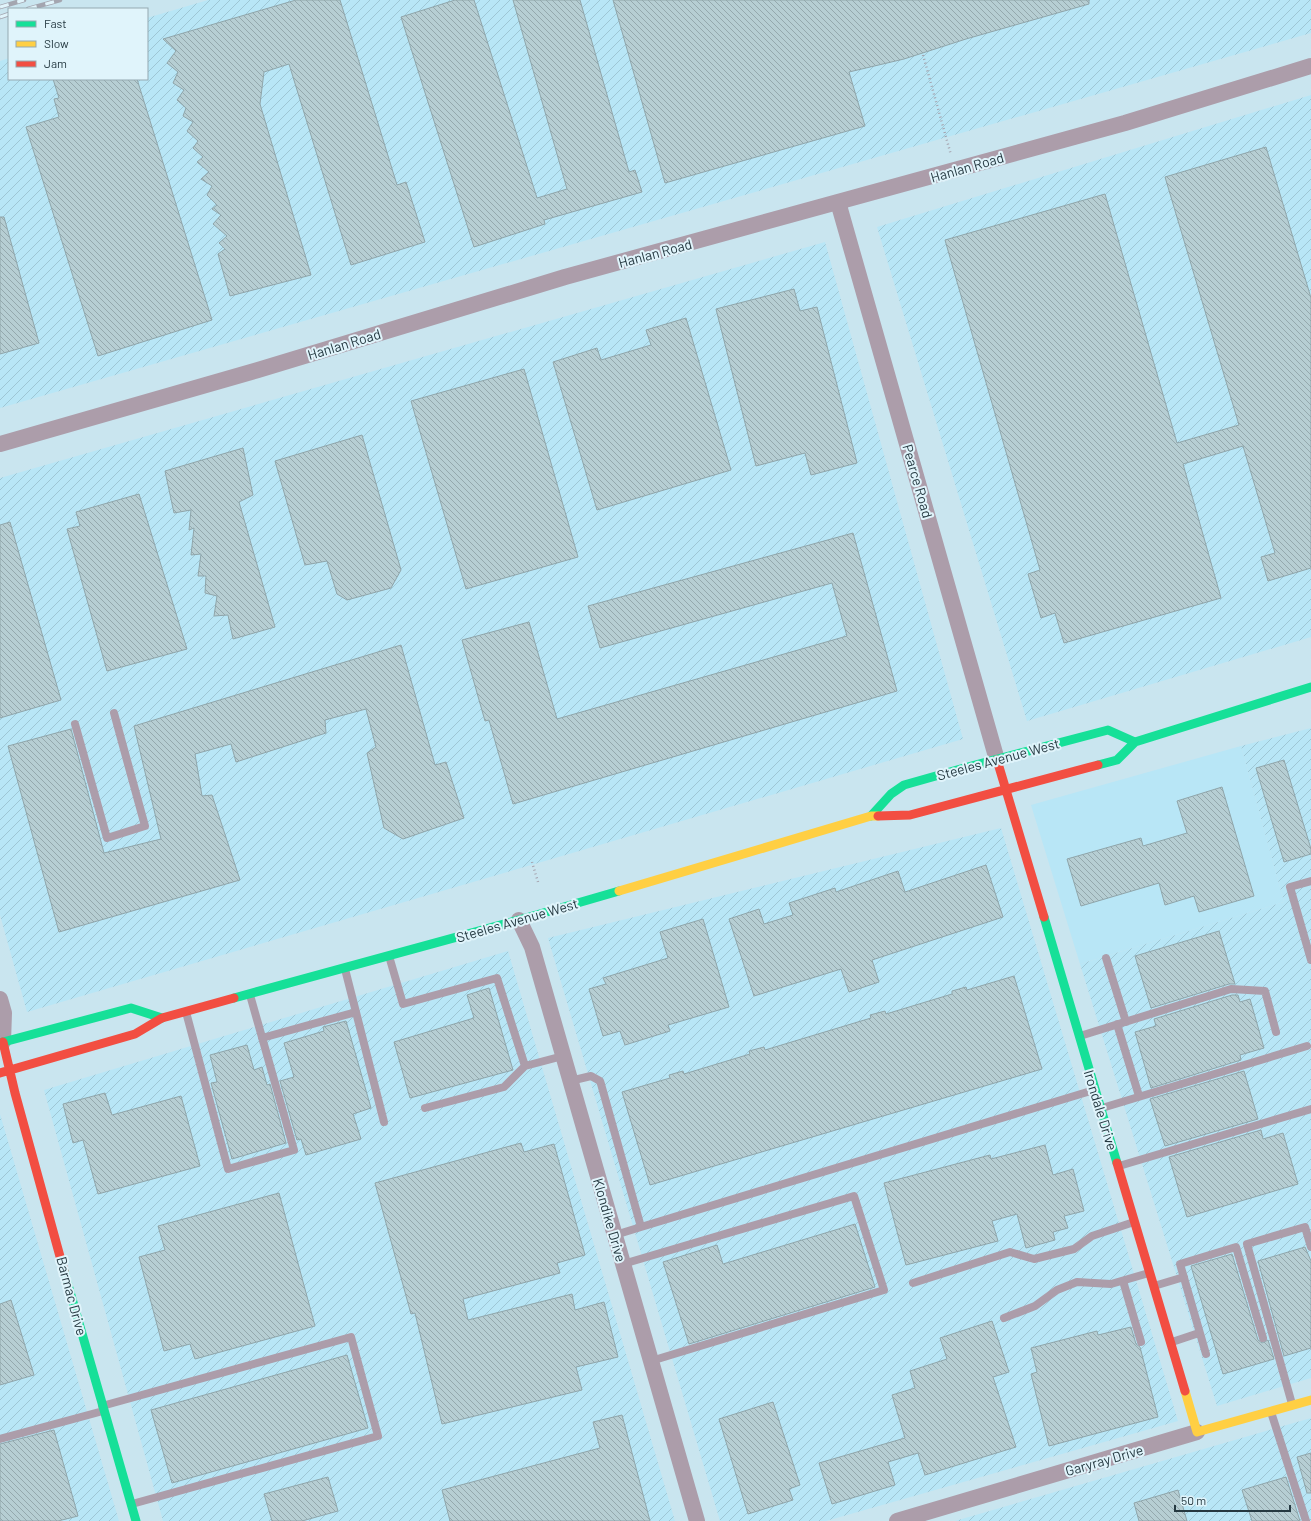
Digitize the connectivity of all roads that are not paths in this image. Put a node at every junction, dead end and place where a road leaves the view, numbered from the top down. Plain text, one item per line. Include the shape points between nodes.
1 (1311, 66) edge
2 (838, 202) junction
3 (0, 444) edge
4 (1311, 687) edge
5 (114, 713) dead end
6 (75, 724) dead end
7 (1135, 742) junction
8 (997, 760) junction
9 (1006, 789) junction
10 (871, 816) junction
11 (1311, 881) edge
12 (519, 920) junction
13 (388, 956) junction
14 (1106, 958) dead end
15 (1311, 960) edge
16 (345, 968) junction
17 (250, 994) junction
18 (0, 999) edge
19 (186, 1011) junction
20 (356, 1012) junction
21 (162, 1018) junction
22 (1122, 1023) junction
23 (1276, 1032) dead end
24 (1079, 1036) junction
25 (262, 1038) junction
26 (1, 1041) edge
27 (1307, 1046) dead end
28 (563, 1056) junction
29 (525, 1066) junction
30 (5, 1072) edge
31 (570, 1081) junction
32 (1095, 1090) junction
33 (1139, 1096) junction
34 (425, 1108) dead end
35 (1101, 1108) junction
36 (1311, 1109) edge
37 (384, 1122) dead end
38 (1118, 1166) junction
39 (1134, 1222) junction
40 (641, 1227) junction
41 (615, 1235) junction
42 (1311, 1247) edge
43 (623, 1264) junction
44 (1150, 1273) junction
45 (1184, 1277) junction
46 (1123, 1281) junction
47 (913, 1283) dead end
48 (1154, 1286) junction
49 (1004, 1318) dead end
50 (1200, 1333) junction
51 (1263, 1338) dead end
52 (1141, 1342) dead end
53 (1170, 1342) junction
54 (1206, 1354) dead end
55 (651, 1361) junction
56 (1311, 1400) edge
57 (1293, 1405) junction
58 (103, 1408) junction
59 (1271, 1411) junction
60 (1197, 1432) junction
61 (0, 1439) edge
62 (131, 1504) junction
63 (133, 1520) edge
64 (697, 1521) edge
65 (897, 1521) edge
66 (1306, 1521) edge

1 - 2 street, Hanlan Road via 1186,105
2 - 3 street, Hanlan Road via 565,277 258,370
2 - 8 street, Pearce Road
4 - 7 main road, Steeles Avenue West
5 - 6 lane via 145,826 107,838
7 - 8 main road, Steeles Avenue West via 1108,730
7 - 9 main road, Steeles Avenue West via 1117,760
8 - 9 main road, Irondale Drive
8 - 10 main road, Steeles Avenue West via 904,785 891,794
9 - 10 main road, Steeles Avenue West via 910,815
9 - 24 main road, Irondale Drive
10 - 12 main road, Steeles Avenue West
11 - 15 lane via 1290,887
12 - 13 main road, Steeles Avenue West
12 - 28 street, Klondike Drive via 532,947
13 - 16 main road, Steeles Avenue West
13 - 29 lane via 403,1004 498,978
14 - 22 lane
16 - 17 main road, Steeles Avenue West
16 - 20 lane
17 - 19 main road, Steeles Avenue West
17 - 25 lane
18 - 26 street via 4,1013
19 - 21 main road, Steeles Avenue West
19 - 25 lane via 228,1169 294,1150
20 - 25 lane
20 - 37 lane
21 - 26 main road via 131,1008
21 - 30 main road, Steeles Avenue West via 135,1034
22 - 23 lane via 1231,989 1265,991
22 - 24 lane
22 - 33 lane
24 - 32 main road, Irondale Drive
26 - 30 main road, Barmac Drive
27 - 33 lane
28 - 29 lane
28 - 31 street, Klondike Drive
29 - 34 lane via 504,1087
30 - 58 main road, Barmac Drive
31 - 40 lane via 591,1076 600,1081
31 - 41 street, Klondike Drive
32 - 35 main road, Irondale Drive
32 - 40 lane
33 - 35 lane
35 - 38 main road, Irondale Drive
36 - 38 lane
38 - 39 main road, Irondale Drive
39 - 44 main road, Irondale Drive
39 - 47 lane via 1092,1236 1074,1249 1034,1259 1010,1252
40 - 41 lane
41 - 43 street, Klondike Drive
42 - 57 lane via 1305,1227 1247,1244
43 - 55 street, Klondike Drive
43 - 55 lane via 854,1196 884,1290
44 - 46 lane
44 - 48 main road, Irondale Drive
45 - 48 lane
45 - 50 lane
45 - 51 lane via 1180,1264 1236,1247
46 - 49 lane via 1111,1284 1077,1282 1057,1290 1035,1306
46 - 52 lane
48 - 53 main road, Irondale Drive
50 - 53 lane
50 - 54 lane
53 - 60 main road, Irondale Drive
55 - 64 street, Klondike Drive
56 - 57 main road, Garyray Drive
57 - 59 main road, Garyray Drive
58 - 61 lane
58 - 62 main road, Barmac Drive
58 - 62 lane via 351,1337 378,1436
59 - 60 main road, Garyray Drive
59 - 66 lane
60 - 65 street, Garyray Drive
62 - 63 main road, Barmac Drive

